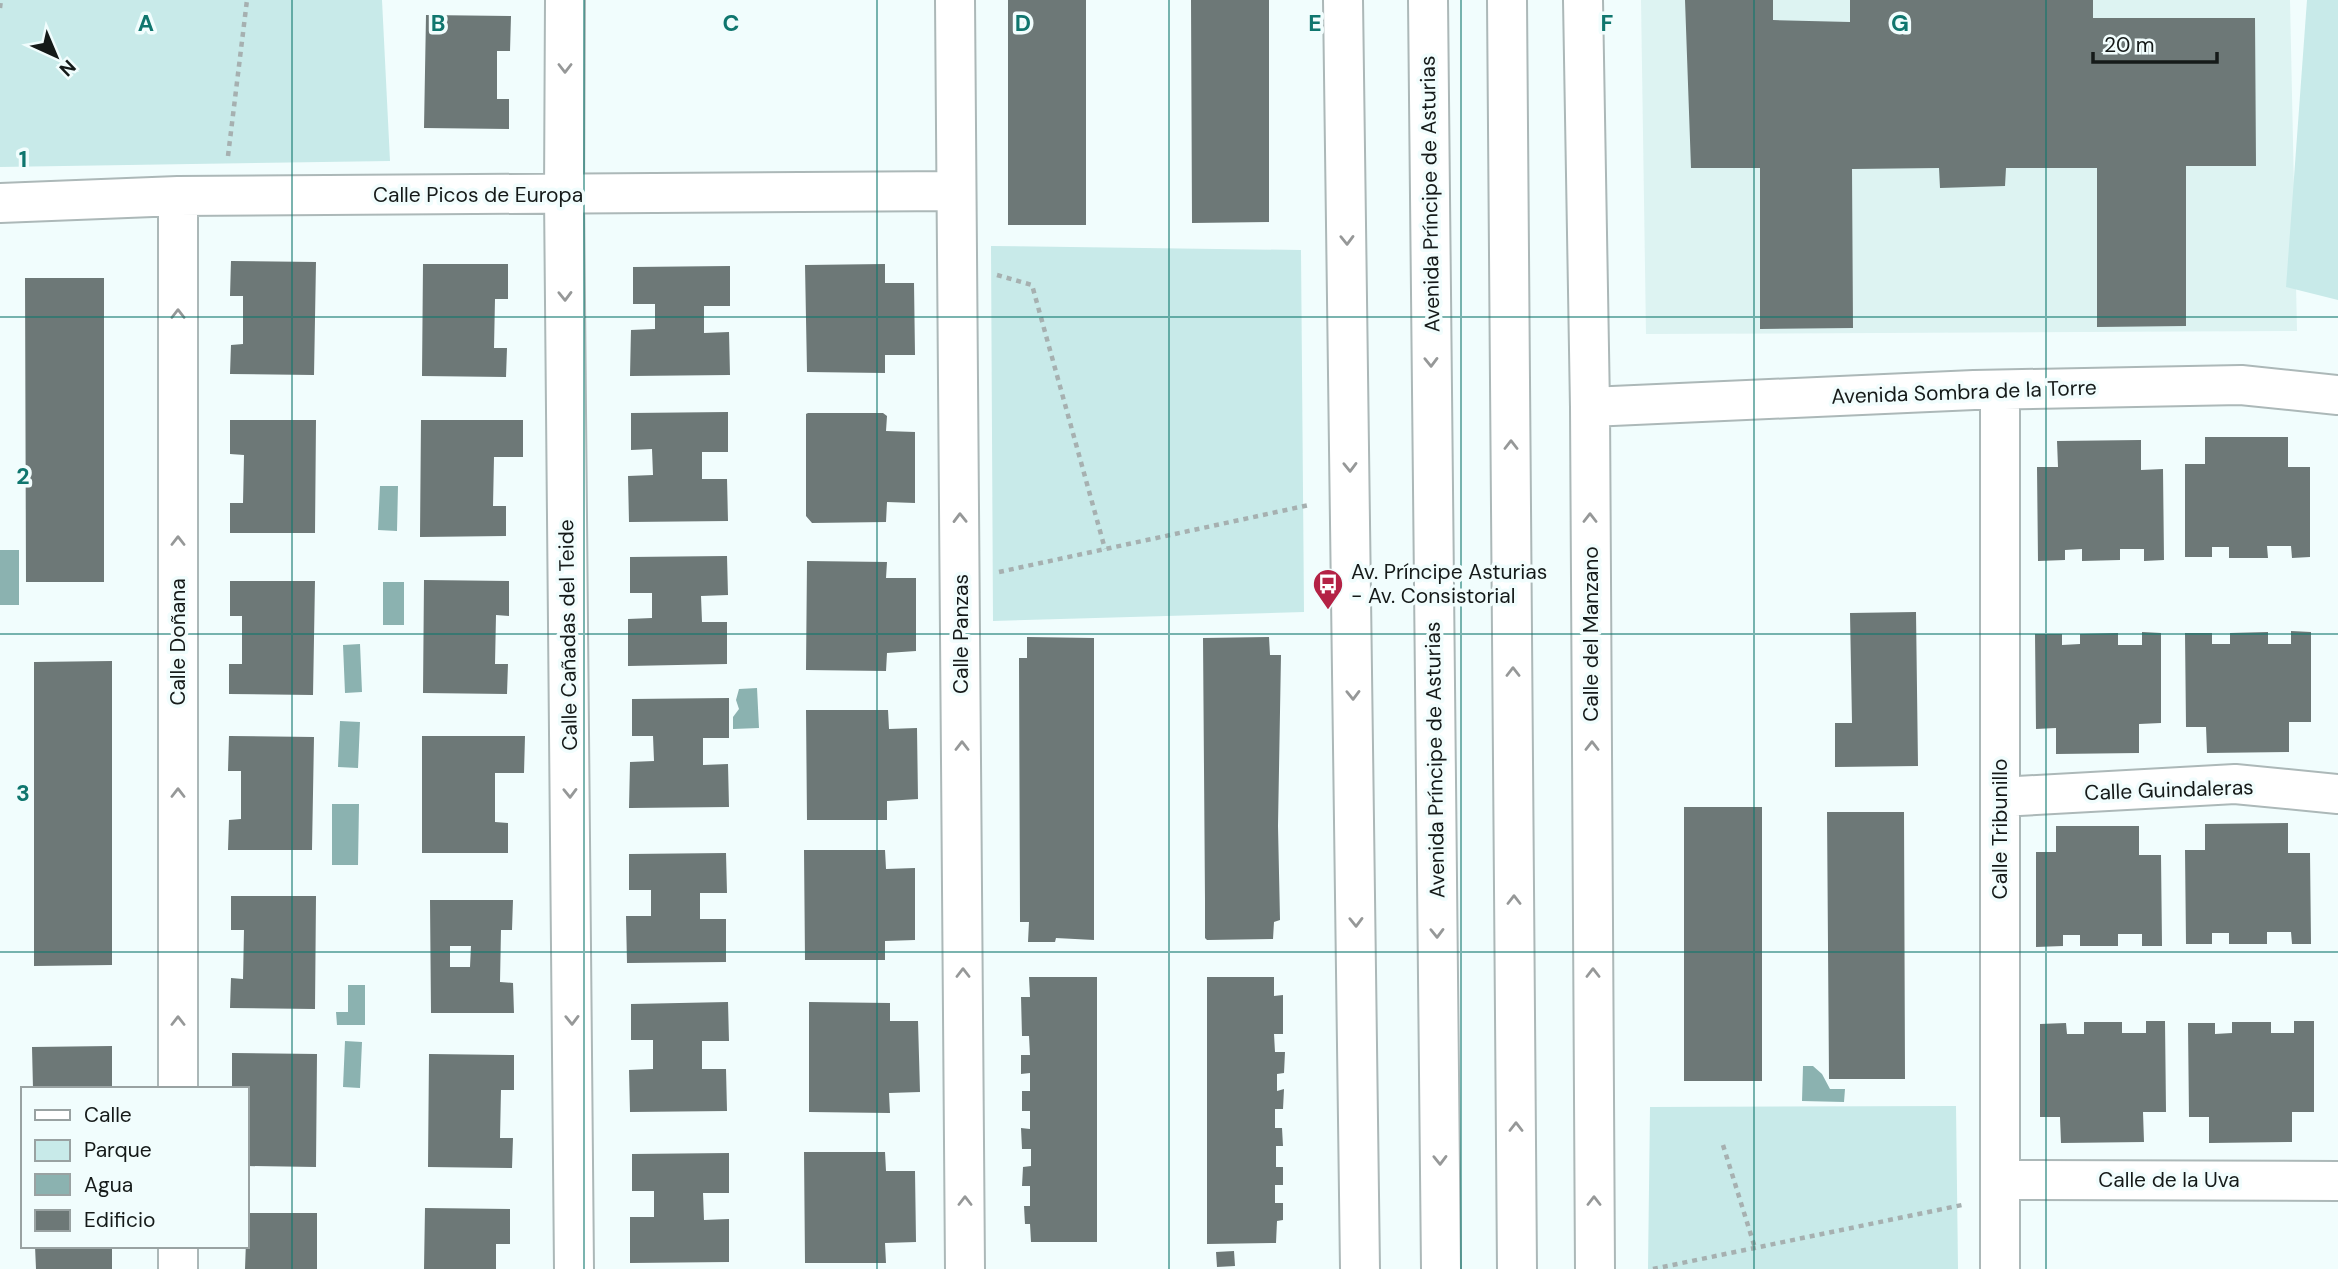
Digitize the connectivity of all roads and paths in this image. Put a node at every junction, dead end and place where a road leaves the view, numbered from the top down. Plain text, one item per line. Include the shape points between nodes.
1 (1, 0) edge
2 (247, 0) edge
3 (565, 0) edge
4 (955, 0) edge
5 (1343, 0) edge
6 (1368, 0) edge
7 (1428, 0) edge
8 (1507, 0) edge
9 (1583, 0) edge
10 (0, 8) edge
11 (1346, 189) junction
12 (956, 191) junction
13 (178, 195) junction
14 (564, 195) junction
15 (223, 196) junction
16 (0, 202) edge
17 (956, 264) junction
18 (2000, 390) junction
19 (2338, 396) edge
20 (1590, 407) junction
21 (1351, 496) junction
22 (1105, 549) junction
23 (961, 580) junction
24 (2338, 794) edge
25 (2000, 797) junction
26 (178, 1087) edge
27 (1723, 1145) dead end
28 (2338, 1181) edge
29 (2000, 1188) junction
30 (178, 1248) edge
31 (1755, 1248) junction
32 (178, 1269) edge
33 (574, 1269) edge
34 (965, 1269) edge
35 (1360, 1269) edge
36 (1441, 1269) edge
37 (1517, 1269) edge
38 (1595, 1269) edge
39 (1653, 1269) edge
40 (2000, 1269) edge

1 - 10 path
2 - 15 path
3 -> 14 street, Calle Cañadas del Teide
4 - 12 street, Calle Panzas
5 - 11 street
6 - 11 street
7 -> 36 street, Avenida Príncipe de Asturias
37 -> 8 street
9 - 20 street, Calle del Manzano
11 -> 21 street
12 - 14 street, Calle Picos de Europa
12 - 17 street, Calle Panzas
13 - 15 street, Calle Picos de Europa
13 - 16 street, Calle Picos de Europa
26 -> 13 street, Calle Doñana
14 - 15 street, Calle Picos de Europa
14 -> 33 street, Calle Cañadas del Teide
17 - 22 path via 1032,285
23 -> 17 street, Calle Panzas
18 - 19 street, Avenida Sombra de la Torre via 2242,385
18 - 20 street, Avenida Sombra de la Torre
18 - 25 street, Calle Tribunillo
38 -> 20 street, Calle del Manzano
21 - 22 path
21 -> 35 street
22 - 23 path
34 -> 23 street, Calle Panzas
24 - 25 street, Calle Guindaleras via 2235,784
25 - 29 street, Calle Tribunillo
27 - 31 path
28 - 29 street, Calle de la Uva
29 - 31 path
29 - 40 street, Calle Tribunillo
30 - 32 street
31 - 39 path

